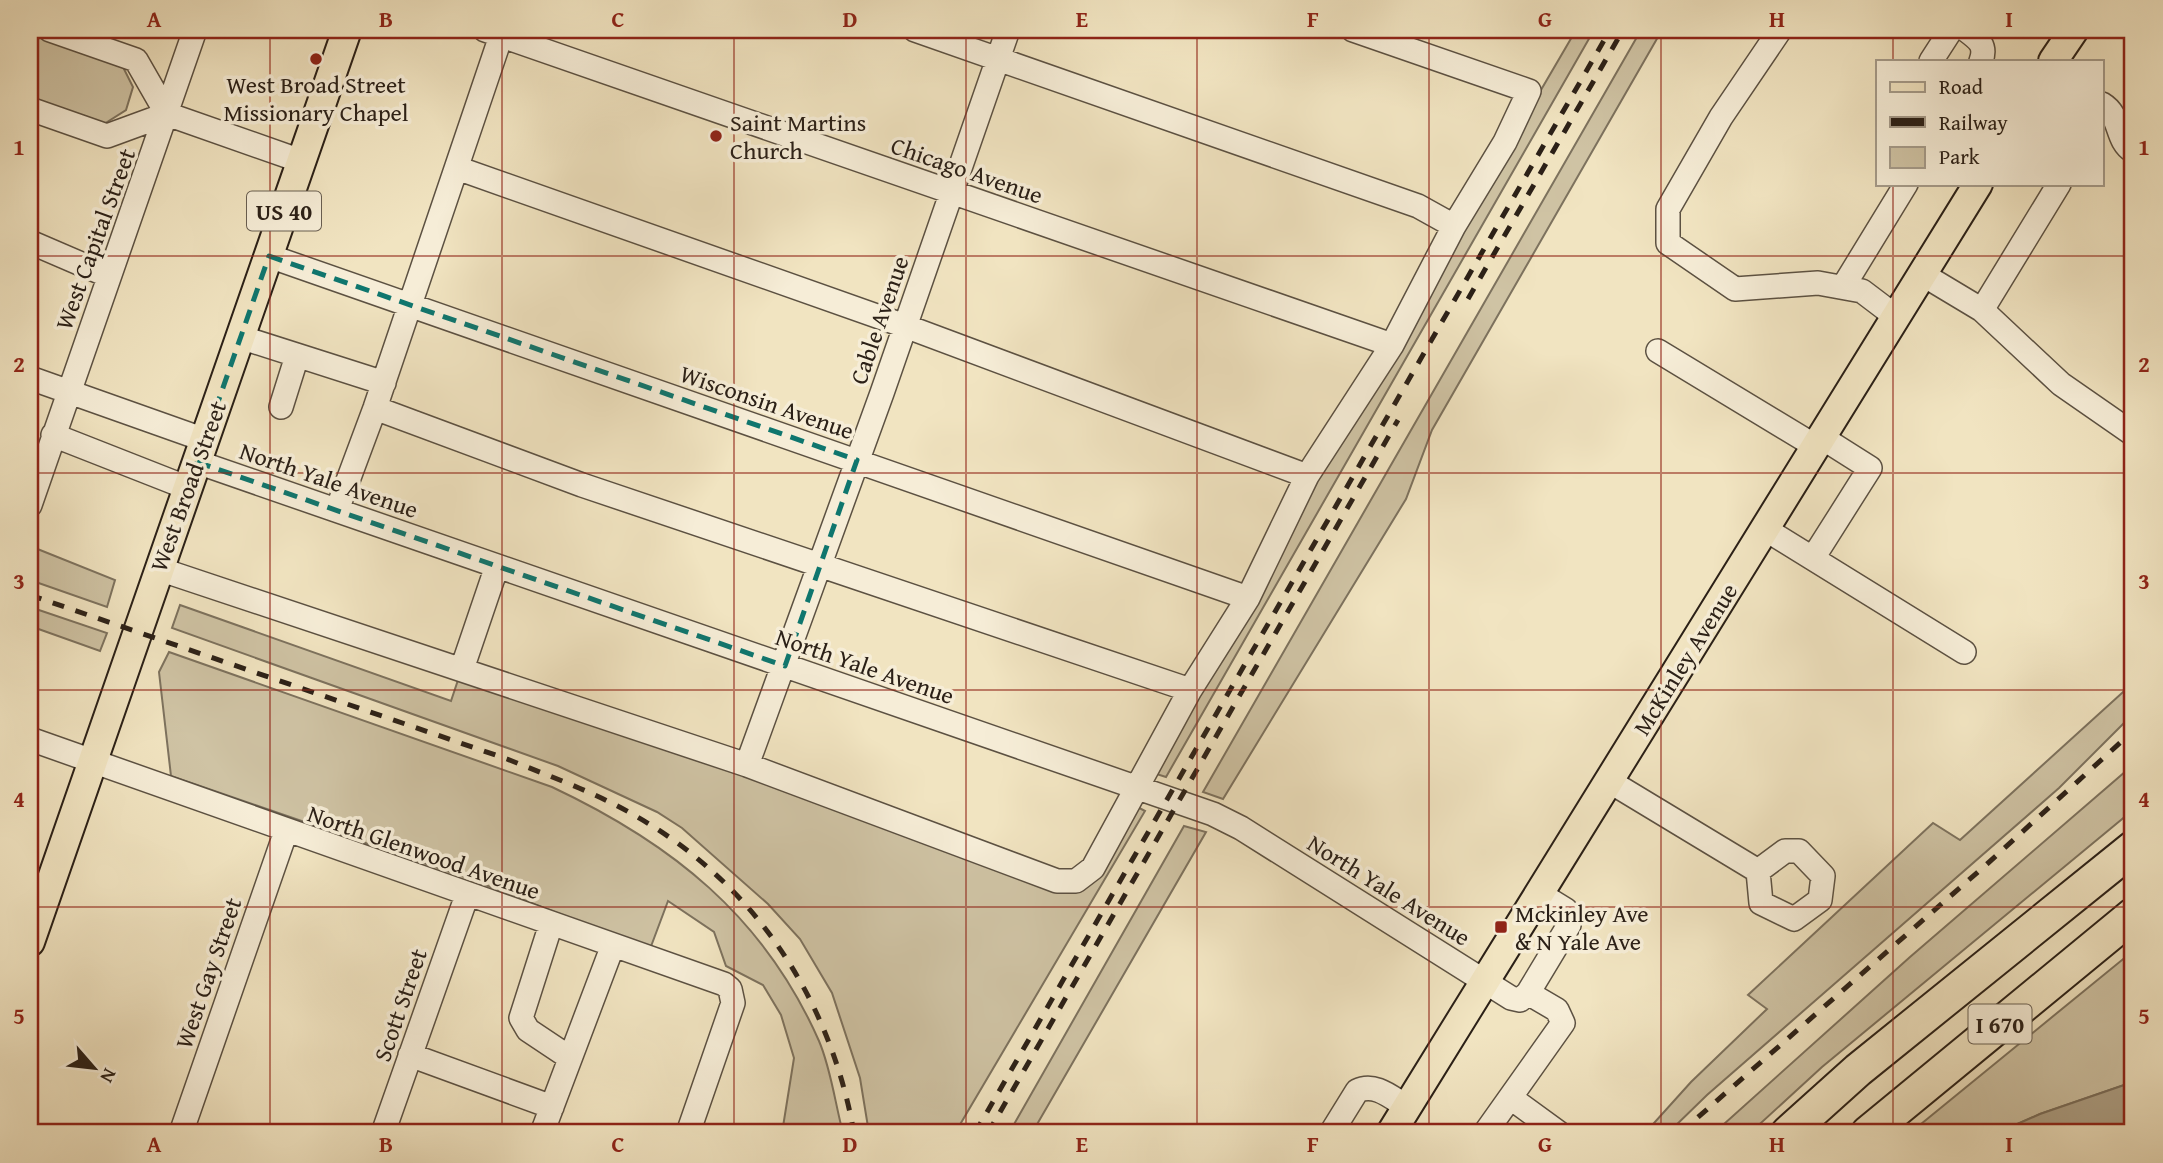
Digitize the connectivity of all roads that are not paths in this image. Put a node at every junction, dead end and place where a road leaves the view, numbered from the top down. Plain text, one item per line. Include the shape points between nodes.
1 (50, 30) edge
2 (195, 30) edge
3 (347, 30) edge
4 (915, 30) edge
5 (1008, 30) edge
6 (1353, 30) edge
7 (1780, 30) edge
8 (1951, 30) edge
9 (1966, 30) edge
10 (2074, 30) edge
11 (496, 32) edge
12 (998, 58) junction
13 (1932, 60) edge
14 (1981, 60) edge
15 (2054, 60) edge
16 (2104, 105) edge
17 (30, 110) edge
18 (167, 114) junction
19 (2133, 151) edge
20 (301, 161) junction
21 (457, 169) junction
22 (1905, 186) edge
23 (1977, 186) edge
24 (2058, 186) edge
25 (951, 191) junction
26 (1454, 226) junction
27 (30, 242) edge
28 (269, 256) junction
29 (1922, 274) junction
30 (109, 276) junction
31 (1843, 288) junction
32 (410, 306) junction
33 (1982, 310) junction
34 (1895, 316) junction
35 (905, 326) junction
36 (240, 337) junction
37 (1392, 345) junction
38 (1658, 351) dead end
39 (297, 356) junction
40 (30, 378) edge
41 (384, 383) junction
42 (68, 391) junction
43 (281, 407) dead end
44 (375, 408) junction
45 (2133, 433) edge
46 (53, 435) junction
47 (1818, 442) junction
48 (857, 460) junction
49 (197, 463) junction
50 (1307, 476) junction
51 (30, 505) edge
52 (337, 510) junction
53 (1765, 529) junction
54 (1812, 558) junction
55 (498, 566) junction
56 (820, 566) junction
57 (159, 569) junction
58 (1248, 598) junction
59 (1964, 652) dead end
60 (785, 666) junction
61 (462, 669) junction
62 (1190, 690) junction
63 (30, 740) edge
64 (92, 763) junction
65 (747, 765) junction
66 (1609, 780) junction
67 (1137, 787) junction
68 (286, 831) junction
69 (2133, 848) edge
70 (1758, 871) dead end
71 (1540, 894) junction
72 (467, 895) junction
73 (2133, 915) edge
74 (551, 924) junction
75 (30, 942) edge
76 (613, 945) junction
77 (1485, 982) junction
78 (1528, 993) junction
79 (410, 1055) junction
80 (570, 1058) junction
81 (1511, 1098) junction
82 (552, 1107) junction
83 (1407, 1107) junction
84 (181, 1133) edge
85 (383, 1133) edge
86 (542, 1133) edge
87 (688, 1133) edge
88 (1331, 1133) edge
89 (1391, 1133) edge
90 (1485, 1133) edge
91 (1559, 1133) edge
92 (1788, 1133) edge
93 (1868, 1133) edge

1 - 18 street via 136,60
2 - 18 street, West Capital Street
3 - 20 main road, West Broad Street / US 40
4 - 12 street
5 - 12 street, Cable Avenue
6 - 26 street via 1529,91 1505,142
7 - 31 street via 1721,117 1668,209 1668,243 1735,289 1818,283
8 - 13 street
9 - 14 street via 1981,41
10 - 15 main road
11 - 21 street
11 - 25 street, Chicago Avenue
12 - 25 street, Cable Avenue
12 - 26 street via 1418,206
16 - 19 street via 2113,111 2125,146
17 - 18 street via 107,136
18 - 20 street
18 - 30 street, West Capital Street
20 - 28 main road, West Broad Street / US 40
21 - 32 street
21 - 35 street
22 - 31 street
23 - 29 main road, McKinley Avenue
24 - 33 street
25 - 35 street, Cable Avenue
25 - 37 street, Chicago Avenue
26 - 37 street
27 - 30 street
28 - 32 street, Wisconsin Avenue
28 - 36 main road, West Broad Street / US 40
29 - 33 street
29 - 34 main road, McKinley Avenue
30 - 42 street, West Capital Street
31 - 34 street via 1862,291
32 - 41 street
32 - 48 street, Wisconsin Avenue
33 - 45 street via 2061,384
34 - 47 main road, McKinley Avenue
35 - 48 street, Cable Avenue
35 - 50 street
36 - 39 street
36 - 49 main road, West Broad Street / US 40
37 - 50 street
38 - 47 street
39 - 41 street
39 - 43 street
40 - 42 street
41 - 44 street
42 - 46 street, West Capital Street
42 - 49 street
44 - 52 street
44 - 56 street
46 - 49 street
46 - 51 street, West Capital Street
47 - 53 main road, McKinley Avenue
47 - 54 street via 1870,468
48 - 56 street, Cable Avenue
48 - 58 street, Wisconsin Avenue
49 - 52 street, North Yale Avenue
49 - 57 main road, West Broad Street / US 40
50 - 58 street
52 - 55 street, North Yale Avenue
53 - 54 street
53 - 66 main road, McKinley Avenue
54 - 59 street
55 - 60 street, North Yale Avenue
55 - 61 street
56 - 60 street, Cable Avenue
56 - 62 street
57 - 61 street
57 - 64 main road, West Broad Street / US 40
58 - 62 street
60 - 65 street, Cable Avenue
60 - 67 street, North Yale Avenue
61 - 65 street
62 - 67 street
63 - 64 street, North Glenwood Avenue
64 - 68 street, North Glenwood Avenue
64 - 75 main road, West Broad Street / US 40
65 - 67 street via 1057,881 1076,881 1093,868
66 - 70 street
66 - 71 main road, McKinley Avenue
67 - 77 street, North Yale Avenue via 1241,828
68 - 72 street, North Glenwood Avenue
68 - 84 street, West Gay Street
69 - 92 highway, I 670 via 1858,1070
71 - 77 main road, McKinley Avenue
71 - 78 street via 1566,910 1570,918
72 - 74 street, North Glenwood Avenue
72 - 79 street, Scott Street
73 - 93 highway, I 670
74 - 76 street, North Glenwood Avenue
74 - 80 street via 521,1018 528,1030
76 - 80 street
76 - 87 street, North Glenwood Avenue via 724,984 733,997
77 - 78 street, North Yale Avenue via 1511,998 1520,1000
77 - 83 main road, McKinley Avenue
78 - 81 street via 1557,1010 1563,1023
79 - 82 street
79 - 85 street, Scott Street
80 - 82 street
81 - 90 street
81 - 91 street
82 - 86 street
83 - 88 street via 1376,1089 1364,1088 1357,1091
83 - 89 main road, McKinley Avenue

